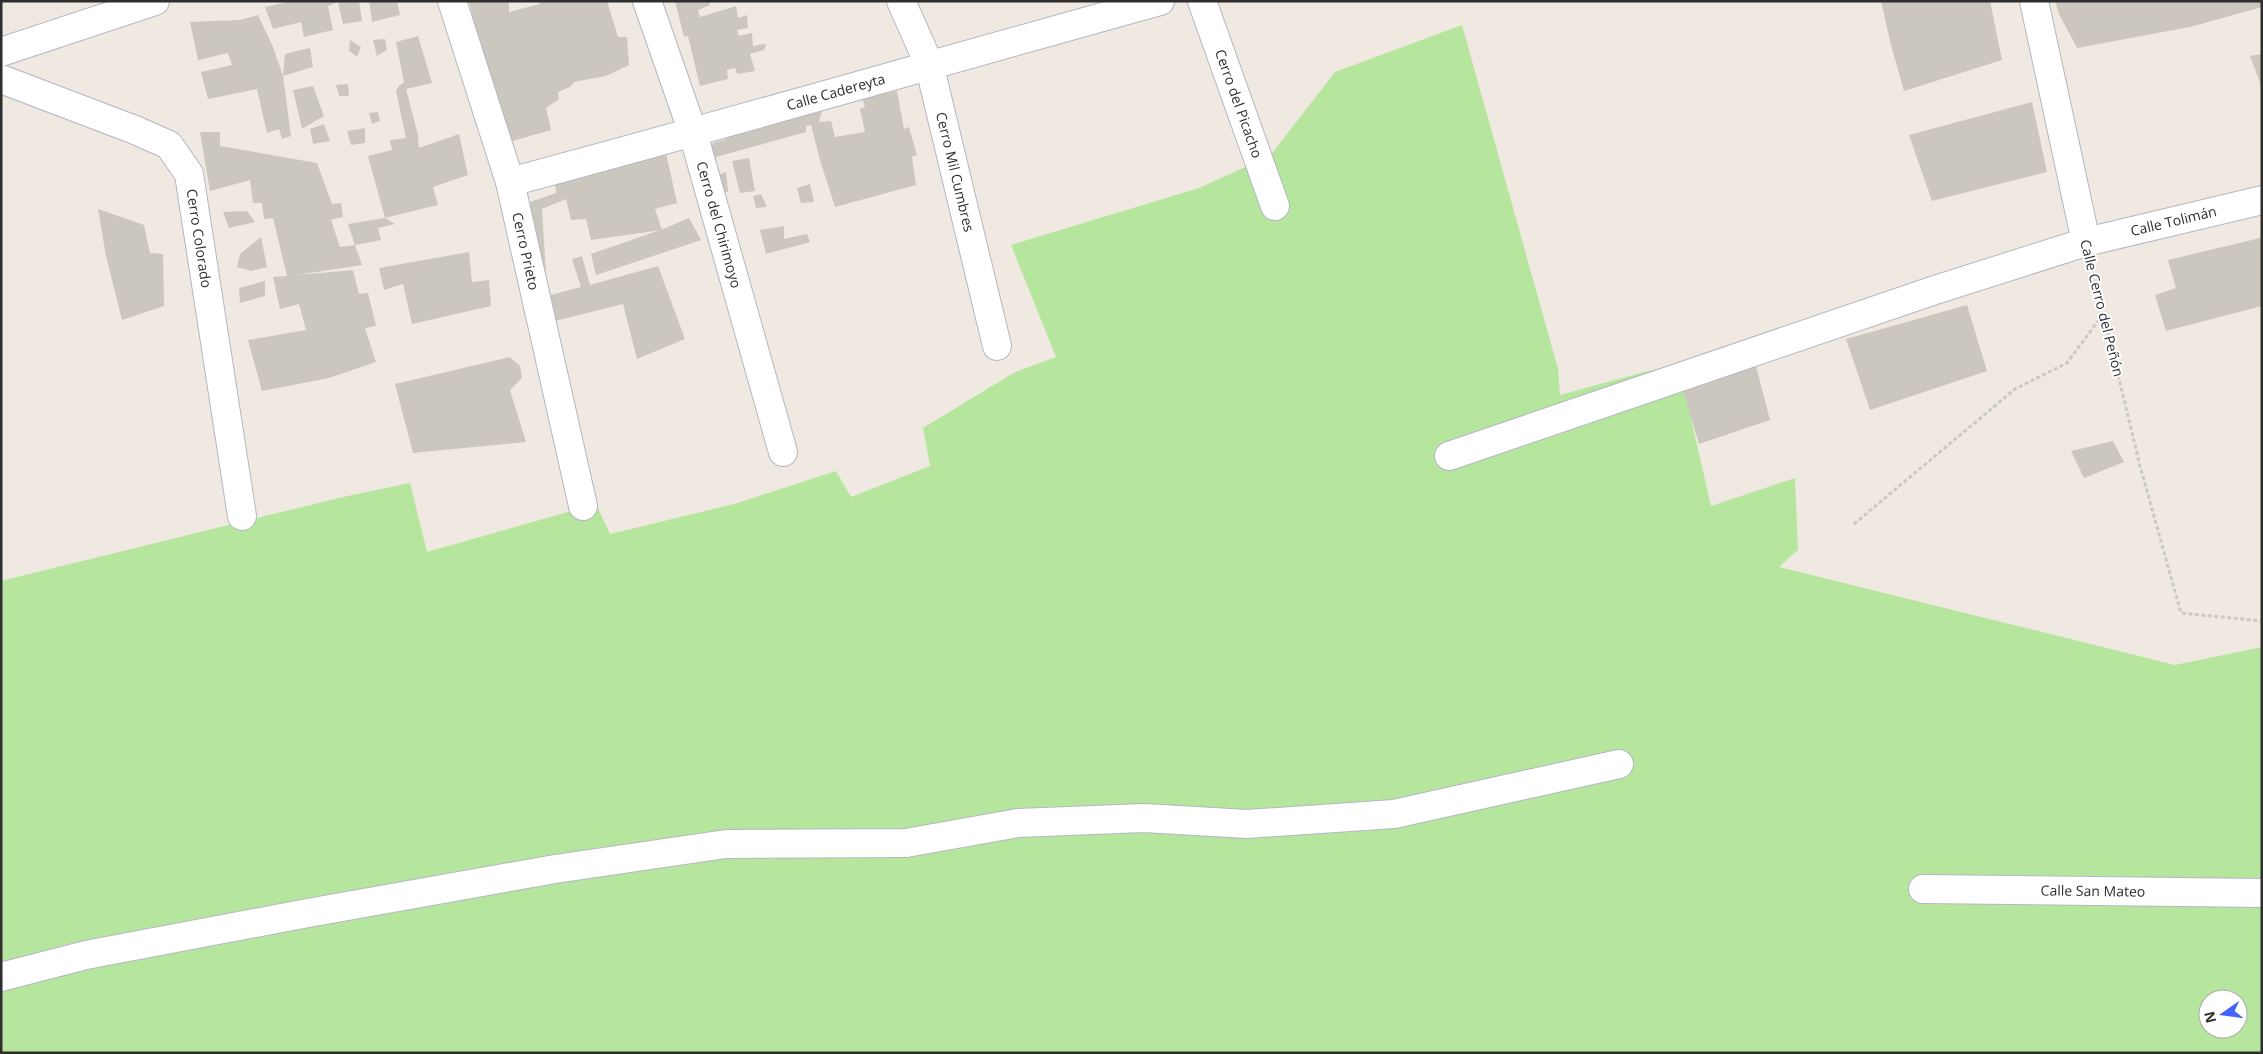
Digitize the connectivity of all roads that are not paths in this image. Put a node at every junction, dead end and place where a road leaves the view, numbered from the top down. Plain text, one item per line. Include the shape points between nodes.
1 (452, 1) edge
2 (647, 1) edge
3 (901, 1) edge
4 (1160, 1) edge
5 (1202, 1) edge
6 (2034, 1) edge
7 (150, 2) edge
8 (1, 52) edge
9 (929, 64) junction
10 (1, 79) edge
11 (693, 133) junction
12 (510, 182) junction
13 (2262, 200) edge
14 (1275, 206) dead end
15 (2086, 242) junction
16 (997, 346) dead end
17 (783, 452) dead end
18 (1449, 456) dead end
19 (583, 506) dead end
20 (242, 516) dead end
21 (1619, 764) dead end
22 (1923, 889) dead end
23 (2262, 893) edge
24 (1, 977) edge

1 - 12 street, Cerro Prieto
2 - 11 street, Cerro del Chirimoyo
3 - 9 street, Cerro Mil Cumbres
4 - 9 street, Calle Cadereyta
5 - 14 street, Cerro del Picacho
6 - 15 street, Calle Cerro del Peñón
7 - 8 street
9 - 11 street, Calle Cadereyta
9 - 16 street, Cerro Mil Cumbres
10 - 20 street, Cerro Colorado via 169,145 190,174
11 - 12 street, Calle Cadereyta
11 - 17 street, Cerro del Chirimoyo
12 - 19 street, Cerro Prieto
13 - 15 street, Calle Tolimán
15 - 18 street, Calle Tolimán
21 - 24 street via 1394,814 1248,824 1144,818 1018,823 906,843 726,844 555,869 308,912 86,955
22 - 23 street, Calle San Mateo

